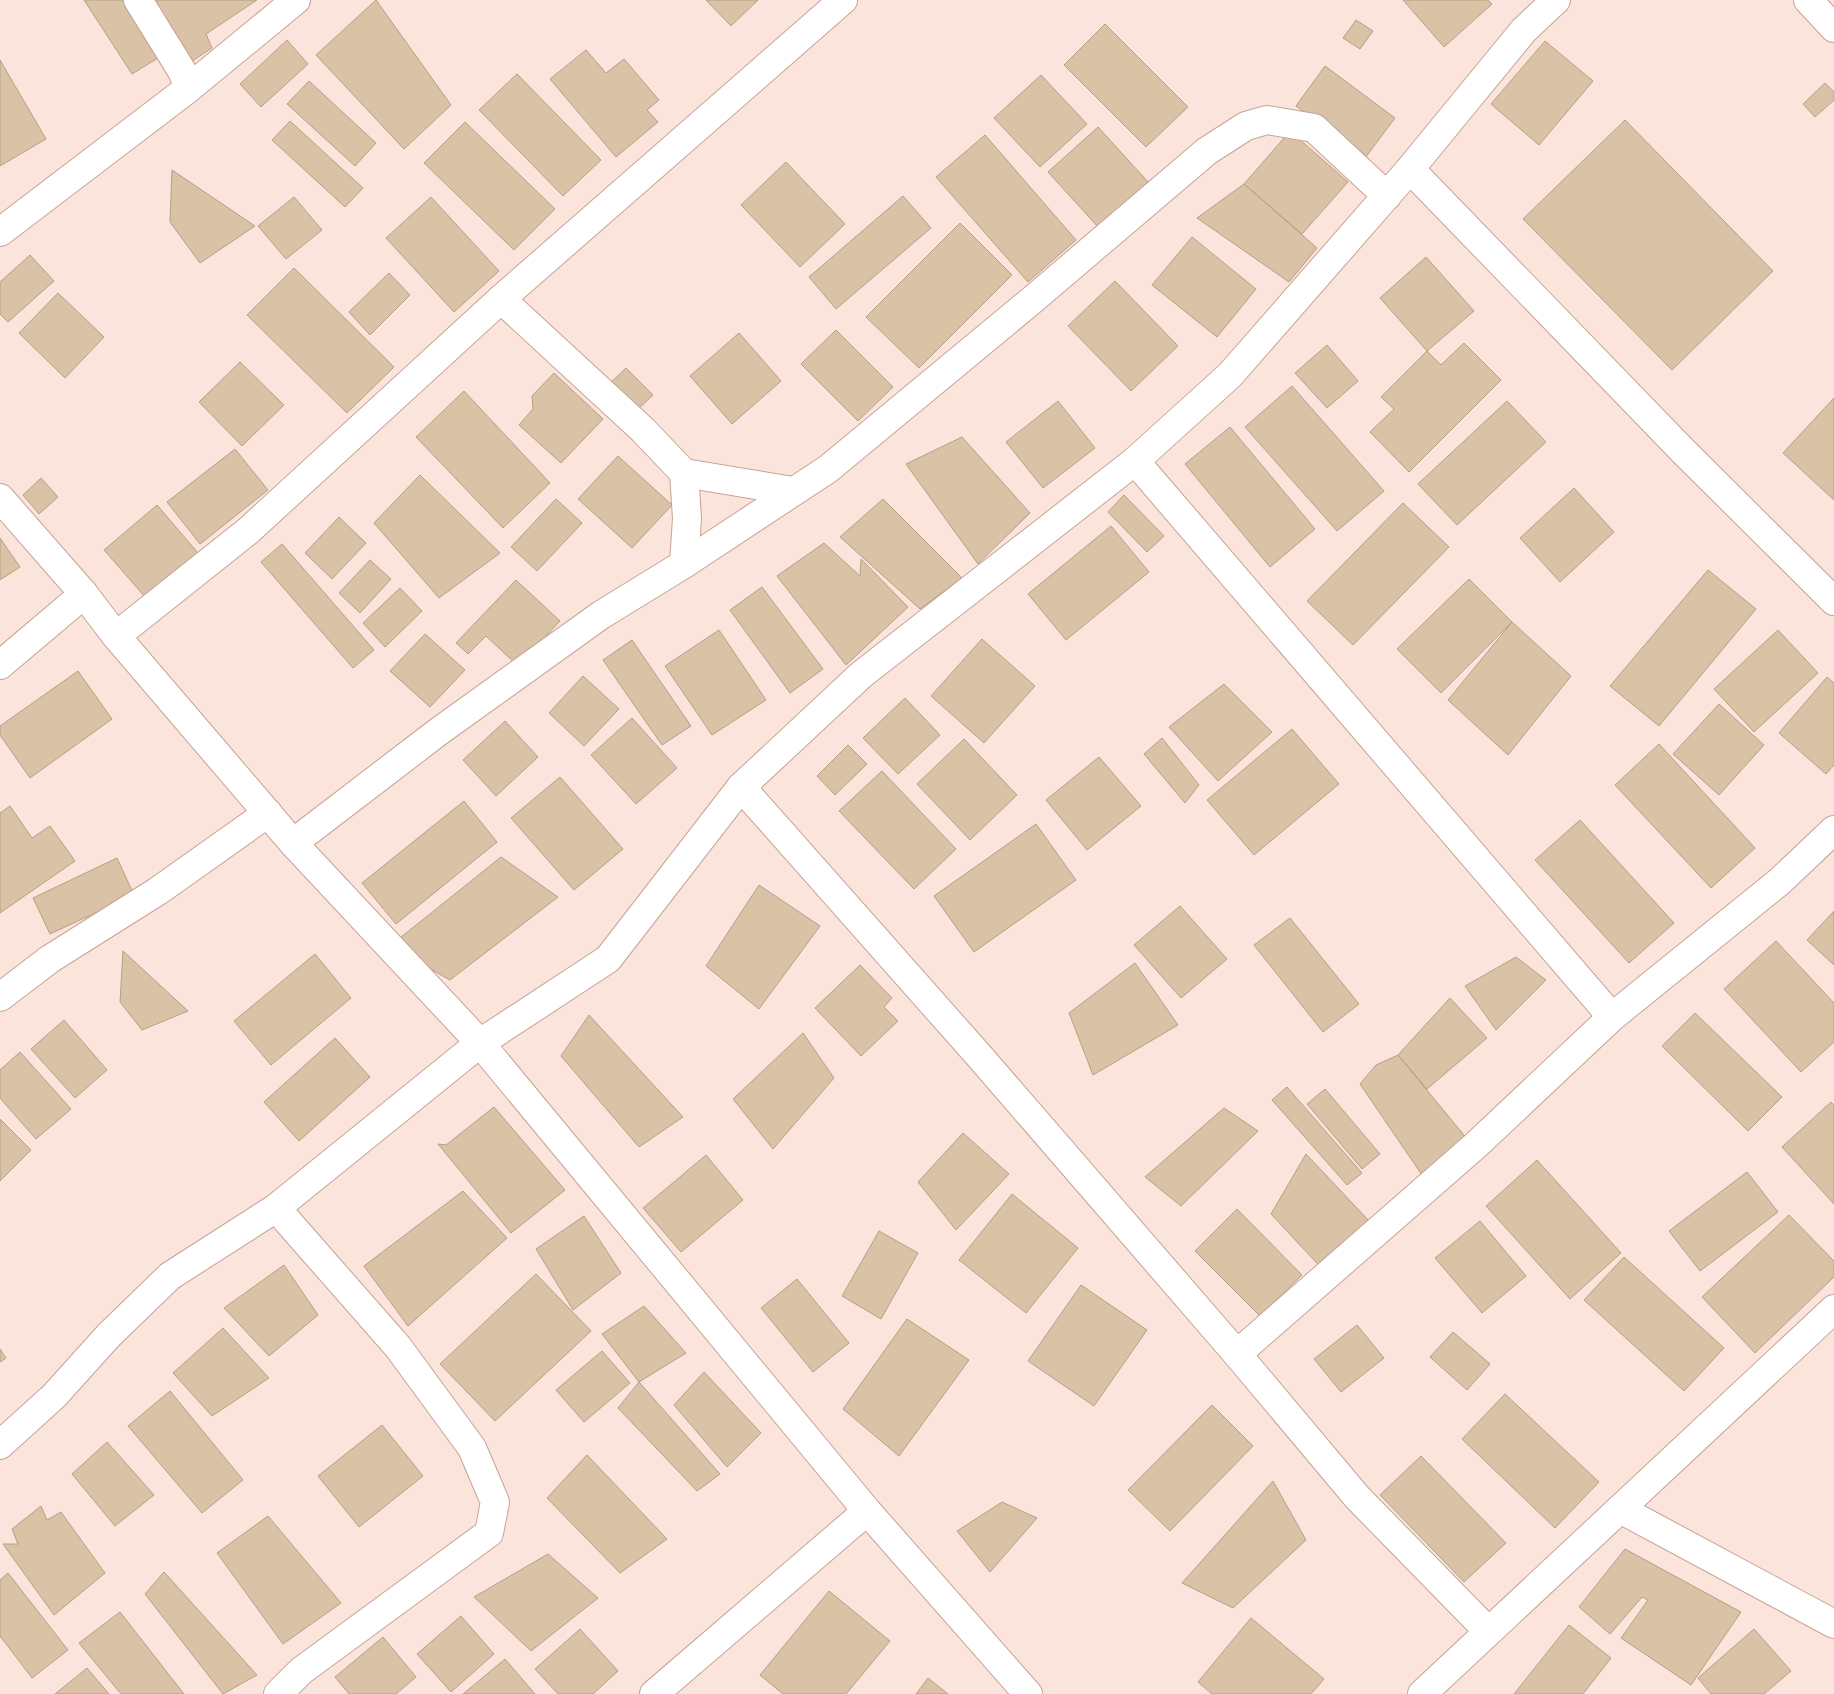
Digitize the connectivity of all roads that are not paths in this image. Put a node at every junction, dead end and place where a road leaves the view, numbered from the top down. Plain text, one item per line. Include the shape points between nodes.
1 (138, 0) edge
2 (296, 0) edge
3 (843, 0) edge
4 (1556, 0) edge
5 (1808, 0) edge
6 (1834, 28) edge
7 (189, 88) junction
8 (1410, 169) junction
9 (1387, 196) junction
10 (0, 232) edge
11 (501, 299) junction
12 (1135, 460) junction
13 (684, 473) junction
14 (792, 491) junction
15 (0, 498) edge
16 (684, 564) junction
17 (84, 594) junction
18 (1834, 601) edge
19 (116, 636) junction
20 (0, 665) edge
21 (741, 787) junction
22 (268, 813) junction
23 (1834, 830) edge
24 (293, 843) junction
25 (0, 997) edge
26 (1612, 1017) junction
27 (480, 1043) junction
28 (276, 1208) junction
29 (1834, 1309) edge
30 (1237, 1354) junction
31 (0, 1445) edge
32 (1620, 1509) junction
33 (867, 1511) junction
34 (1834, 1624) edge
35 (1488, 1631) junction
36 (278, 1694) edge
37 (654, 1694) edge
38 (1028, 1694) edge
39 (1422, 1694) edge

1 - 7 street
2 - 7 street
3 - 11 street
4 - 8 street via 1524,30
5 - 6 street
7 - 10 street
8 - 9 street
8 - 18 street via 1684,452
9 - 12 street via 1230,375
9 - 14 street via 1314,128 1267,120 1246,126 1207,150 1031,302 843,456
11 - 13 street via 643,430
11 - 19 street via 248,530
12 - 21 street via 861,675
12 - 26 street
13 - 14 street
13 - 16 street
14 - 16 street
15 - 17 street
16 - 24 street via 601,615 438,732
17 - 19 street
17 - 20 street
19 - 22 street
21 - 27 street via 608,959
21 - 30 street
22 - 24 street
22 - 25 street via 158,891 50,959
23 - 26 street via 1779,882
24 - 27 street
26 - 30 street via 1476,1145
27 - 28 street
27 - 33 street
28 - 31 street via 170,1276 109,1335 54,1396
28 - 36 street via 403,1355 472,1448 495,1502 488,1533 302,1671
29 - 32 street
30 - 35 street via 1357,1497
32 - 34 street
32 - 35 street
33 - 37 street
33 - 38 street
35 - 39 street

